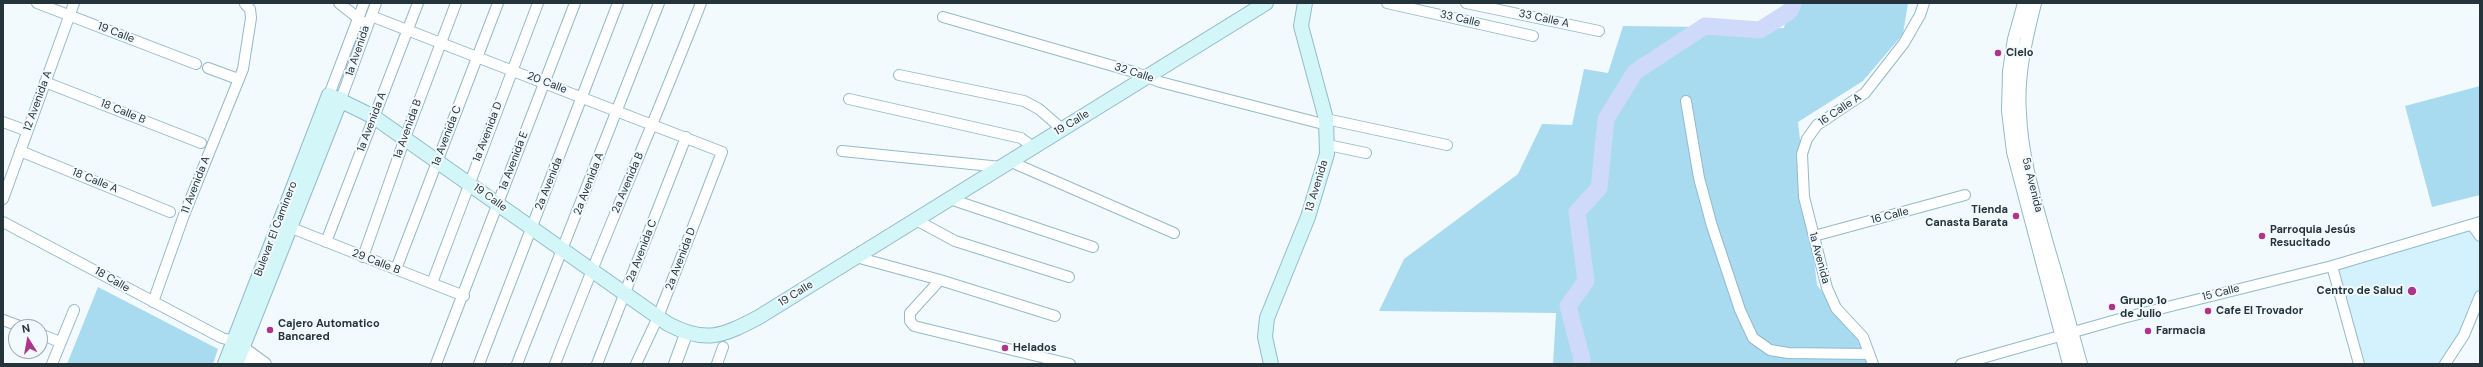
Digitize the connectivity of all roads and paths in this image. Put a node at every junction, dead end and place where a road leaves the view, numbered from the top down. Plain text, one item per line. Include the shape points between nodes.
1 (37, 3) edge
2 (74, 3) edge
3 (339, 3) edge
4 (364, 3) edge
5 (376, 3) edge
6 (418, 3) edge
7 (456, 3) edge
8 (498, 3) edge
9 (538, 3) edge
10 (575, 3) edge
11 (618, 3) edge
12 (659, 3) edge
13 (701, 3) edge
14 (1266, 3) edge
15 (1305, 3) edge
16 (1387, 3) edge
17 (1466, 3) edge
18 (1924, 3) edge
19 (2024, 3) edge
20 (2035, 3) edge
21 (244, 4) edge
22 (70, 15) junction
23 (943, 17) dead end
24 (358, 18) junction
25 (369, 20) junction
26 (408, 29) junction
27 (1599, 30) dead end
28 (1533, 36) dead end
29 (440, 42) junction
30 (477, 58) junction
31 (196, 64) dead end
32 (208, 68) dead end
33 (512, 69) junction
34 (899, 75) dead end
35 (1149, 77) junction
36 (238, 79) junction
37 (45, 82) junction
38 (544, 82) junction
39 (335, 97) junction
40 (583, 97) junction
41 (849, 99) dead end
42 (1686, 101) dead end
43 (618, 111) junction
44 (374, 117) junction
45 (3, 122) edge
46 (1326, 122) junction
47 (653, 124) junction
48 (1062, 129) junction
49 (27, 131) junction
50 (686, 137) junction
51 (405, 138) junction
52 (1807, 139) joint
53 (201, 143) dead end
54 (1328, 145) junction
55 (1447, 145) dead end
56 (1033, 147) junction
57 (20, 151) junction
58 (842, 151) dead end
59 (722, 152) joint
60 (1366, 153) dead end
61 (437, 162) junction
62 (1005, 164) junction
63 (469, 183) junction
64 (1965, 195) dead end
65 (3, 199) edge
66 (950, 200) junction
67 (498, 204) junction
68 (170, 212) dead end
69 (918, 221) junction
70 (3, 222) edge
71 (2476, 224) edge
72 (289, 227) junction
73 (531, 227) junction
74 (1174, 233) dead end
75 (2479, 235) edge
76 (1814, 236) junction
77 (326, 242) junction
78 (1093, 247) dead end
79 (563, 250) junction
80 (363, 257) junction
81 (856, 257) junction
82 (2332, 266) junction
83 (396, 269) junction
84 (591, 269) junction
85 (1069, 277) dead end
86 (940, 280) junction
87 (432, 283) junction
88 (624, 295) junction
89 (464, 296) junction
90 (2480, 296) edge
91 (153, 302) junction
92 (74, 310) dead end
93 (1055, 316) dead end
94 (658, 317) junction
95 (686, 334) junction
96 (2067, 335) junction
97 (48, 337) edge
98 (60, 342) junction
99 (724, 347) dead end
100 (236, 352) edge
101 (1869, 354) junction
102 (52, 364) edge
103 (225, 364) edge
104 (265, 364) edge
105 (437, 364) edge
106 (478, 364) edge
107 (517, 364) edge
108 (555, 364) edge
109 (596, 364) edge
110 (636, 364) edge
111 (675, 364) edge
112 (717, 364) edge
113 (1070, 364) edge
114 (1271, 364) edge
115 (1873, 364) edge
116 (1961, 364) edge
117 (2069, 364) edge
118 (2081, 364) edge
119 (2359, 364) edge
120 (2445, 364) edge

1 - 22 street, 19 Calle
2 - 22 street, 12 Avenida A
3 - 24 street, 20 Calle
4 - 24 street, 1a Avenida
5 - 25 street, 1a Avenida
6 - 26 street, 1a Avenida A
7 - 29 street, 1a Avenida B
8 - 30 street, 1a Avenida C
9 - 33 street, 1a Avenida D
10 - 38 street, 1a Avenida E
11 - 40 street, 2a Avenida
12 - 43 street, 2a Avenida A
13 - 47 street, 2a Avenida B
14 - 35 main road, 19 Calle
15 - 46 main road, 13 Avenida via 1301,26
16 - 28 street, 33 Calle
17 - 27 street, 33 Calle A
18 - 52 street, 16 Calle A via 1904,43 1865,93 1817,125
19 - 96 street, 5a Avenida via 2010,65 2008,111 2013,152
20 - 96 street, 5a Avenida via 2025,41 2020,77 2023,149
21 - 36 street, 11 Avenida A via 250,9 251,18
22 - 31 street, 19 Calle
22 - 37 street, 12 Avenida A
23 - 35 street, 32 Calle
24 - 25 street, 20 Calle
24 - 39 street, 1a Avenida
25 - 26 street, 20 Calle
25 - 39 street, 1a Avenida
26 - 29 street, 20 Calle
26 - 44 street, 1a Avenida A
29 - 30 street, 20 Calle
29 - 51 street, 1a Avenida B
30 - 33 street, 20 Calle
30 - 61 street, 1a Avenida C
32 - 36 street
33 - 38 street, 20 Calle
33 - 63 street, 1a Avenida D
34 - 48 street via 1024,102 1039,109
35 - 46 street, 32 Calle via 1160,82
35 - 48 main road, 19 Calle
36 - 91 street, 11 Avenida A
37 - 49 street, 12 Avenida A
37 - 53 street, 18 Calle B
38 - 40 street, 20 Calle
38 - 67 street, 1a Avenida E
39 - 44 main road, 19 Calle
39 - 72 main road, Bulevar El Caminero
39 - 100 main road, Bulevar El Caminero
40 - 43 street, 20 Calle
40 - 73 street, 2a Avenida
41 - 56 street via 1021,138
42 - 101 street via 1699,178 1712,226 1740,310 1753,338 1770,350 1788,353
43 - 47 street, 20 Calle
43 - 79 street, 2a Avenida A
44 - 51 main road, 19 Calle
44 - 77 street, 1a Avenida A
45 - 49 street
46 - 54 main road, 13 Avenida
46 - 55 street, 32 Calle
47 - 50 street, 20 Calle
47 - 84 street, 2a Avenida B
48 - 56 main road, 19 Calle
49 - 57 street, 12 Avenida A
50 - 59 street, 20 Calle
50 - 88 street, 2a Avenida C
51 - 61 main road, 19 Calle
51 - 80 street, 1a Avenida B
52 - 76 street, 1a Avenida via 1802,154 1802,177 1804,197
54 - 60 street
54 - 114 main road, 13 Avenida via 1308,217 1267,318 1265,337
56 - 62 main road, 19 Calle
57 - 65 street, 12 Avenida A
57 - 68 street, 18 Calle A
58 - 62 street
59 - 94 street, 2a Avenida D
61 - 63 main road, 19 Calle
61 - 83 street, 1a Avenida C
62 - 66 main road, 19 Calle
62 - 74 street
63 - 67 main road, 19 Calle
63 - 87 street, 1a Avenida D
64 - 76 street, 16 Calle
66 - 69 main road, 19 Calle
66 - 78 street
67 - 73 main road, 19 Calle
67 - 89 street, 1a Avenida E
69 - 81 main road, 19 Calle
69 - 85 street via 955,241
70 - 91 street, 18 Calle
71 - 75 street
71 - 82 street, 15 Calle
72 - 77 street, 29 Calle B
72 - 100 main road, Bulevar El Caminero
73 - 79 main road, 19 Calle
73 - 106 street, 2a Avenida
76 - 101 street, 1a Avenida via 1827,288 1836,308 1863,337
77 - 80 street, 29 Calle B
79 - 84 main road, 19 Calle
79 - 107 street, 2a Avenida A
80 - 83 street, 29 Calle B
81 - 86 street
81 - 95 main road, 19 Calle via 729,334 706,337
82 - 96 street, 15 Calle via 2123,318
82 - 119 street
83 - 87 street, 29 Calle B
84 - 88 main road, 19 Calle
84 - 108 street, 2a Avenida B
86 - 93 street
86 - 113 street via 910,313 910,321 914,326
87 - 89 street, 29 Calle B
88 - 94 main road, 19 Calle
88 - 109 street, 2a Avenida C
89 - 105 street, 1a Avenida E
90 - 120 street via 2464,335
91 - 100 street, 18 Calle
92 - 98 street
94 - 95 main road, 19 Calle
94 - 110 street, 2a Avenida D
95 - 111 street
96 - 116 street, 15 Calle
96 - 117 street, 5a Avenida
96 - 118 street, 5a Avenida
97 - 98 street
98 - 102 street
99 - 112 street
100 - 103 main road, Bulevar El Caminero
100 - 104 street
101 - 115 street, 1a Avenida

